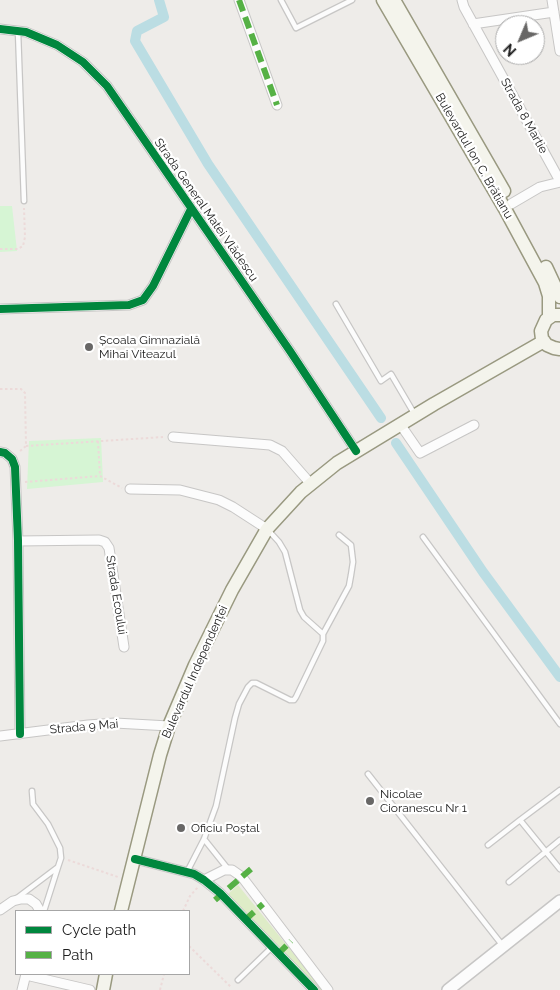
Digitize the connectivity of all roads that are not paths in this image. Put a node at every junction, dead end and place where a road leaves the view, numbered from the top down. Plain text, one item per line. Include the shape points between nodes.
1 (238, 0) edge
2 (281, 0) edge
3 (352, 0) edge
4 (383, 0) edge
5 (394, 0) edge
6 (462, 0) edge
7 (552, 0) edge
8 (554, 12) junction
9 (473, 24) junction
10 (0, 29) edge
11 (18, 30) junction
12 (560, 51) edge
13 (277, 105) dead end
14 (560, 182) edge
15 (24, 201) road end
16 (511, 204) junction
17 (191, 209) junction
18 (559, 291) edge
19 (336, 304) dead end
20 (0, 309) edge
21 (554, 316) edge
22 (544, 341) junction
23 (560, 349) edge
24 (415, 415) junction
25 (400, 424) junction
26 (474, 424) dead end
27 (173, 437) road end
28 (356, 451) junction
29 (0, 452) edge
30 (310, 483) junction
31 (130, 489) road end
32 (267, 529) junction
33 (339, 535) dead end
34 (424, 537) dead end
35 (18, 541) junction
36 (323, 634) junction
37 (124, 646) dead end
38 (560, 724) edge
39 (169, 726) junction
40 (20, 734) junction
41 (0, 736) edge
42 (368, 774) dead end
43 (560, 790) edge
44 (32, 791) dead end
45 (520, 820) junction
46 (204, 839) junction
47 (560, 840) edge
48 (488, 846) dead end
49 (545, 851) junction
50 (135, 858) junction
51 (58, 867) junction
52 (560, 869) edge
53 (233, 871) junction
54 (187, 872) junction
55 (204, 880) junction
56 (509, 882) dead end
57 (12, 901) junction
58 (560, 901) edge
59 (0, 910) edge
60 (39, 910) edge
61 (44, 910) edge
62 (121, 910) edge
63 (503, 946) junction
64 (273, 950) junction
65 (26, 975) edge
66 (30, 975) edge
67 (106, 975) edge
68 (238, 980) dead end
69 (22, 990) edge
70 (90, 990) edge
71 (102, 990) edge
72 (314, 990) edge
73 (328, 990) edge
74 (448, 990) edge

1 - 13 street
2 - 3 lane via 296,28
4 - 21 main road, Bulevardul Ion C. Brătianu via 505,209 545,283
5 - 16 main road, Bulevardul Ion C. Brătianu
6 - 9 street, Strada 8 Martie
7 - 8 street
8 - 9 street
8 - 12 street
9 - 14 street, Strada 8 Martie
10 - 11 street, Strada General Matei Vlădescu
11 - 15 lane
11 - 17 street, Strada General Matei Vlădescu via 57,45 96,73
14 - 16 street, Strada 8 Martie via 540,187
16 - 18 main road, Bulevardul Ion C. Brătianu
17 - 20 street via 144,300 129,305
17 - 28 street, Strada General Matei Vlădescu
19 - 24 lane via 381,381 391,374
21 - 22 main road, Bulevardul Ion C. Brătianu via 544,322 541,329
22 - 23 main road via 551,348
22 - 24 main road, Bulevardul Independenței
24 - 25 main road, Bulevardul Independenței
25 - 26 street via 420,453
25 - 28 main road, Bulevardul Independenței
27 - 30 street via 270,445 282,450
28 - 30 main road, Bulevardul Independenței
29 - 35 street via 12,459 15,467
30 - 32 main road, Bulevardul Independenței
31 - 32 street via 180,490 219,500
32 - 36 lane via 286,552 300,610
32 - 39 main road, Bulevardul Independenței via 228,597
33 - 36 lane via 351,545 351,575
34 - 38 lane
35 - 37 street, Strada Ecoului via 105,542 109,548
35 - 40 street
36 - 46 lane via 323,641 294,700 256,683 248,687 237,711 216,806
39 - 40 street, Strada 9 Mai via 114,723
39 - 50 main road, Bulevardul Independenței
40 - 41 street, Strada 9 Mai
42 - 63 lane
43 - 45 lane
44 - 51 lane via 33,804 60,848
45 - 48 lane
45 - 49 lane
46 - 53 lane
46 - 54 lane
47 - 49 lane
49 - 52 lane
49 - 56 lane
50 - 54 street
50 - 62 main road, Bulevardul Independenței
51 - 57 lane
51 - 61 lane
53 - 55 street via 224,870
53 - 73 street via 246,881
54 - 55 street
55 - 64 street
57 - 59 street
57 - 60 street via 29,899
58 - 63 street
63 - 74 street
64 - 68 lane
64 - 72 street
65 - 69 street
66 - 70 street
67 - 71 main road

